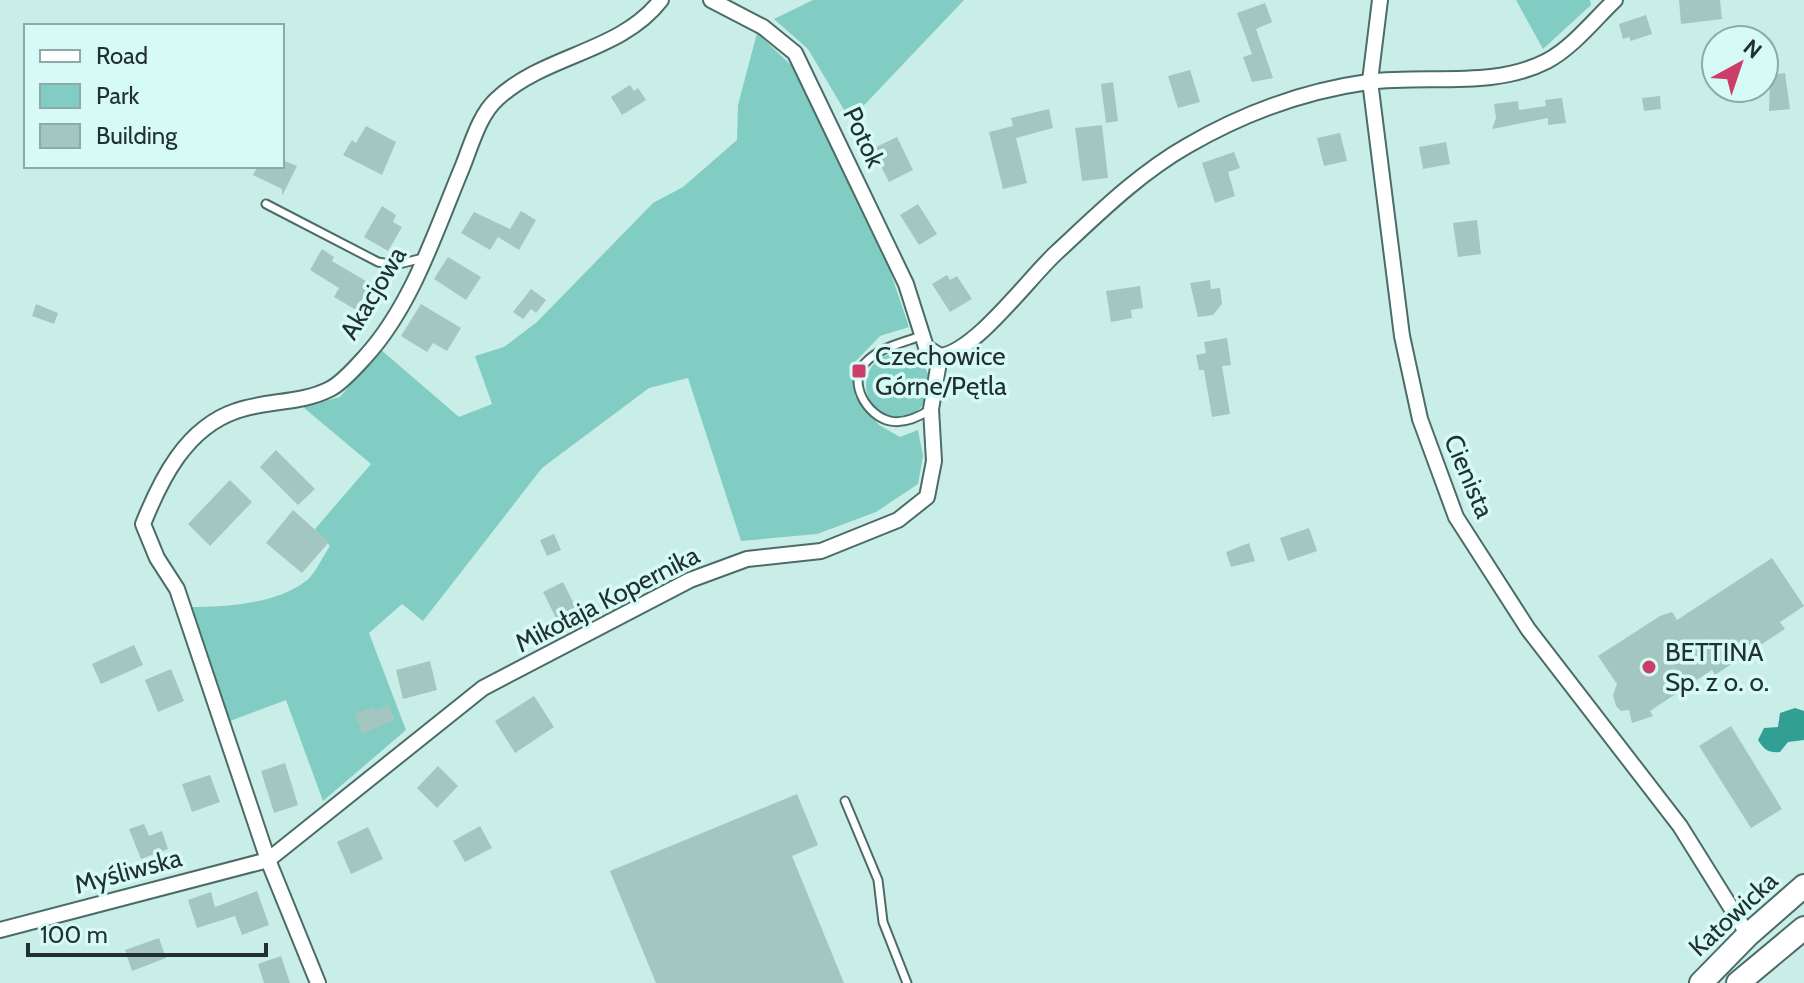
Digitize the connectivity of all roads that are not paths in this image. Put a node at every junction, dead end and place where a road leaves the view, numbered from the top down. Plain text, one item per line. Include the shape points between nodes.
1 (661, 0) edge
2 (711, 0) edge
3 (1380, 0) edge
4 (1615, 0) edge
5 (1370, 81) junction
6 (266, 204) dead end
7 (423, 258) junction
8 (921, 336) junction
9 (940, 356) junction
10 (931, 409) junction
11 (845, 801) dead end
12 (268, 860) junction
13 (1804, 886) edge
14 (1804, 928) edge
15 (0, 930) edge
16 (1748, 935) junction
17 (318, 983) edge
18 (907, 983) edge
19 (1701, 983) edge
20 (1738, 983) edge

1 - 7 street, Akacjowa via 632,29 531,75 496,99 482,119
2 - 8 street, Potok via 763,27 795,53 906,284
3 - 5 street, Cienista
4 - 5 street via 1547,61 1502,75
5 - 9 street via 1305,95 1233,121 1185,147 1139,178 1074,236 971,340 954,354
5 - 16 street, Cienista via 1402,336 1420,419 1456,517 1528,629 1680,826
6 - 7 lane via 378,262 395,265
7 - 12 street, Akacjowa via 367,355 331,389 234,411 200,431 161,479 143,524 177,589
8 - 9 street
8 - 10 lane via 883,349 865,363 859,371 859,394 889,421 909,420
9 - 10 street
10 - 12 street, Mikołaja Kopernika via 934,461 927,497 898,520 821,551 747,559 690,580 483,688
11 - 18 lane via 878,880 883,922
12 - 15 street, Myśliwska
12 - 17 street, Akacjowa
13 - 16 main road, Katowicka
14 - 20 main road, Katowicka
16 - 19 main road, Katowicka

